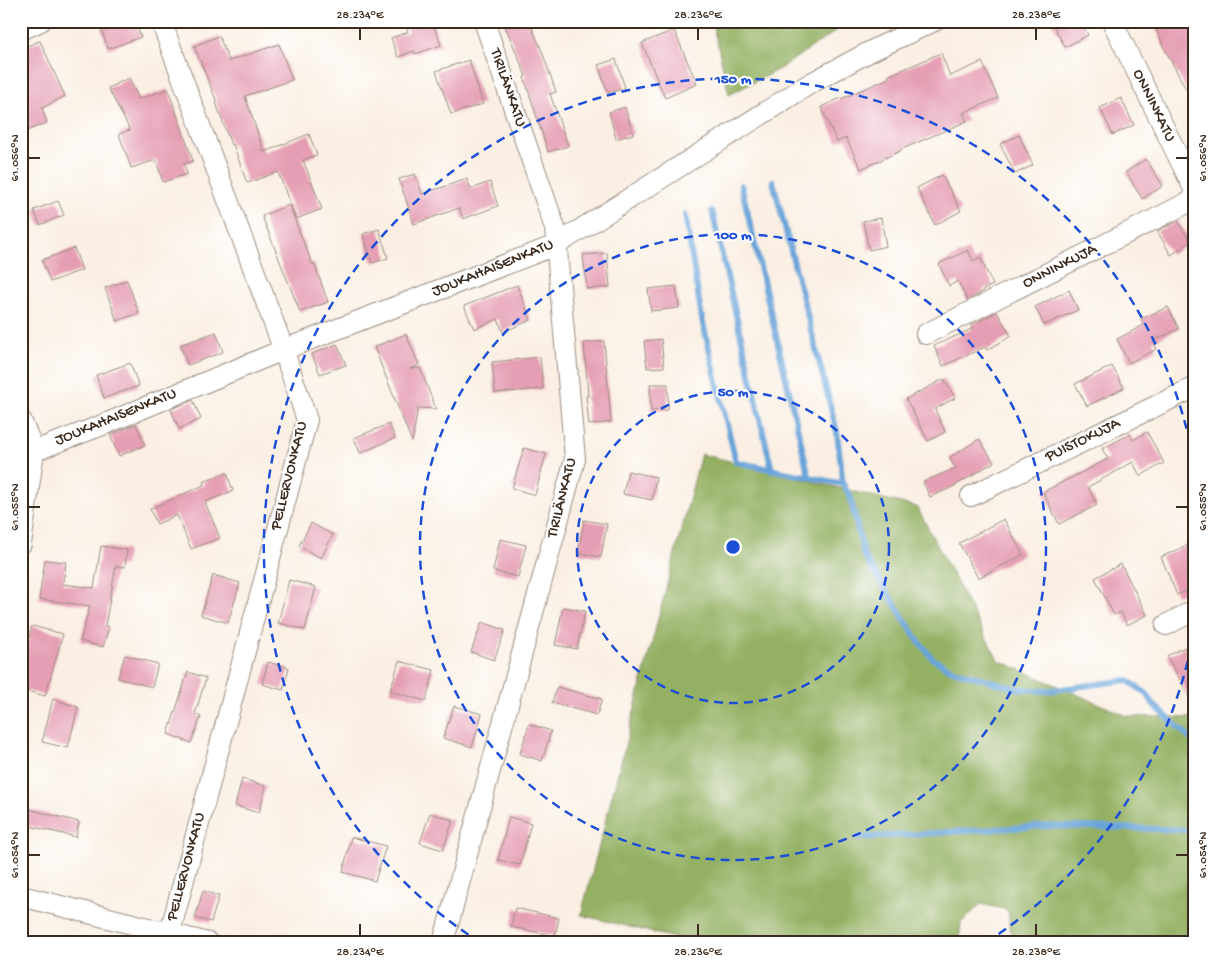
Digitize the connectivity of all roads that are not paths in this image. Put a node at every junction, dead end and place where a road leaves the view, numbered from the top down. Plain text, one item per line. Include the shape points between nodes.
1 (41, 21) edge
2 (161, 21) edge
3 (484, 21) edge
4 (934, 21) edge
5 (1112, 21) edge
6 (21, 30) edge
7 (1195, 191) edge
8 (1195, 202) edge
9 (556, 245) junction
10 (926, 334) dead end
11 (283, 350) junction
12 (1195, 387) edge
13 (21, 420) edge
14 (28, 454) edge
15 (971, 496) dead end
16 (21, 544) edge
17 (1195, 610) edge
18 (1166, 625) dead end
19 (21, 896) edge
20 (168, 938) edge
21 (208, 943) edge
22 (443, 943) edge

1 - 6 street
2 - 11 street, PELLERVONKATU
3 - 9 street, TIRILÄNKATU via 555,228
4 - 9 street, JOUKAHAISENKATU via 811,83
5 - 7 street, ONNINKATU
8 - 10 street, ONNINKUJA via 1187,203
9 - 11 street, JOUKAHAISENKATU
9 - 22 street, TIRILÄNKATU via 575,459
11 - 14 street, JOUKAHAISENKATU
11 - 20 street, PELLERVONKATU via 307,420
12 - 15 street, PUISTOKUJA
13 - 14 street
14 - 16 street
17 - 18 street
19 - 20 street
20 - 21 street

